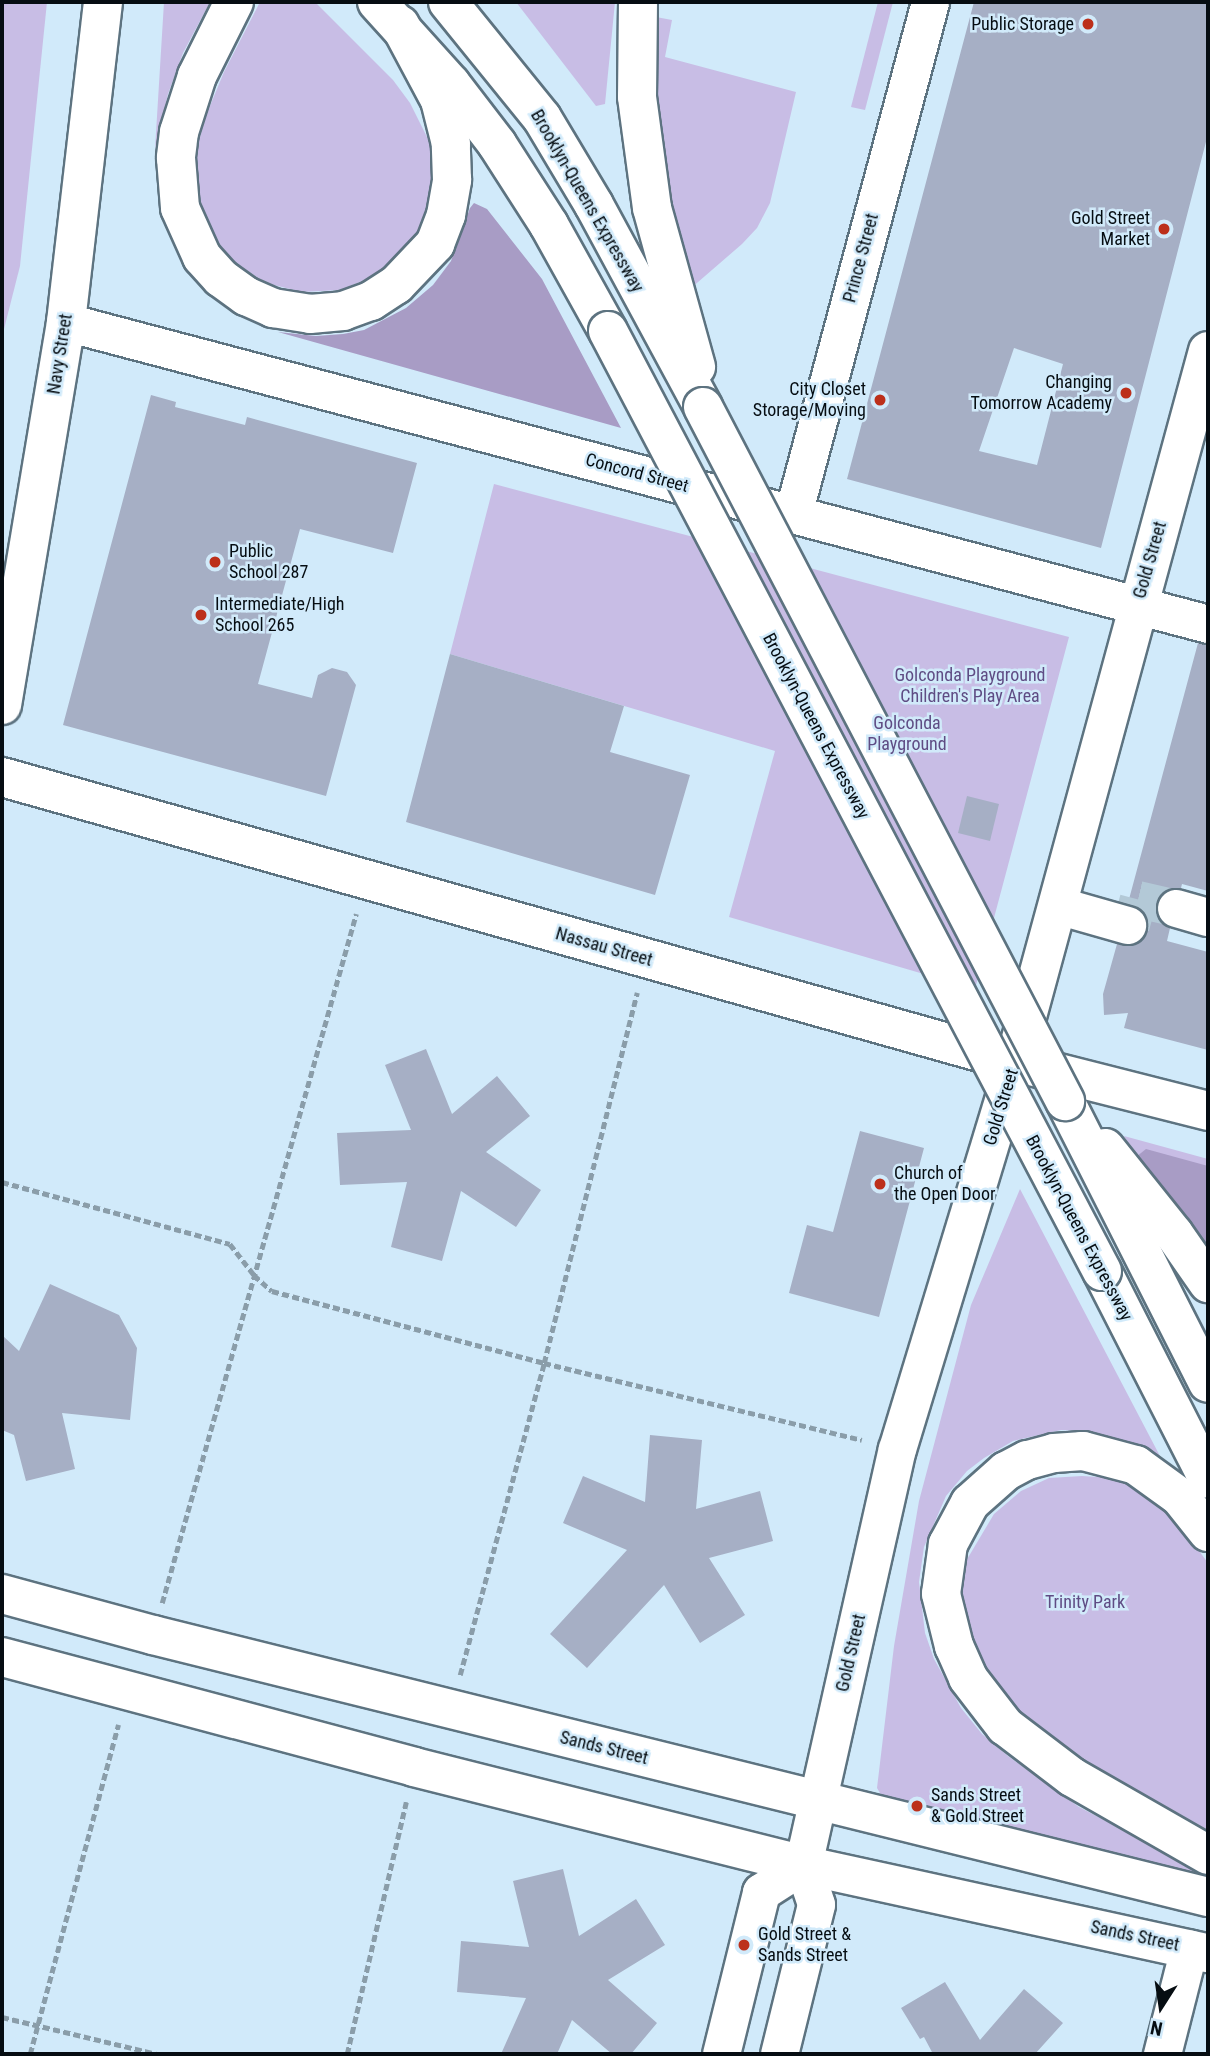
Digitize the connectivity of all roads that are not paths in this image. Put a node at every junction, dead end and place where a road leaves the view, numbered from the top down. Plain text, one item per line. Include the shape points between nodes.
1 (103, 2) edge
2 (234, 2) edge
3 (448, 2) edge
4 (638, 2) edge
5 (930, 2) edge
6 (389, 13) edge
7 (663, 302) junction
8 (66, 322) junction
9 (1208, 351) edge
10 (793, 514) junction
11 (1137, 605) junction
12 (1208, 624) edge
13 (2, 705) edge
14 (2, 777) edge
15 (1057, 905) junction
16 (1127, 925) dead end
17 (1015, 1062) junction
18 (1065, 1101) junction
19 (1208, 1111) edge
20 (1208, 1283) edge
21 (1208, 1383) edge
22 (1208, 1479) edge
23 (1208, 1532) edge
24 (2, 1594) edge
25 (2, 1657) edge
26 (818, 1801) junction
27 (1208, 1855) edge
28 (803, 1865) junction
29 (1208, 1896) edge
30 (1199, 1950) edge
31 (721, 2054) edge
32 (779, 2054) edge
33 (1162, 2054) edge

1 - 8 main road, Navy Street
2 - 6 main road via 197,76 179,132 180,208 202,257 221,278 246,296 273,307 310,314 343,311 396,285 435,244 446,215 452,180 451,144 440,100
3 - 7 main road, Brooklyn-Queens Expressway via 542,118 594,205
4 - 7 main road via 640,129
5 - 10 street, Prince Street
6 - 22 main road, Brooklyn-Queens Expressway, bridge via 497,144 549,225
7 - 18 main road, bridge via 703,407
8 - 10 street, Concord Street
8 - 13 main road, Navy Street
9 - 11 main road, Gold Street
10 - 11 street, Concord Street
11 - 12 street, Concord Street
11 - 15 main road, Gold Street
14 - 17 main road, Nassau Street
15 - 16 street
15 - 17 main road, Gold Street
17 - 19 main road, Nassau Street
17 - 26 street, Gold Street via 897,1449
18 - 20 main road via 1174,1234
18 - 21 main road
23 - 27 main road via 1180,1497 1136,1465 1083,1451 1054,1453 1006,1471 970,1503 948,1544 942,1594 954,1646 968,1678 1005,1726 1094,1791
24 - 26 main road, Sands Street
25 - 28 main road, Sands Street
26 - 28 street, Gold Street
26 - 29 main road, Sands Street
28 - 30 main road, Sands Street
28 - 31 street via 761,1892
28 - 32 street via 816,1904
30 - 33 street

